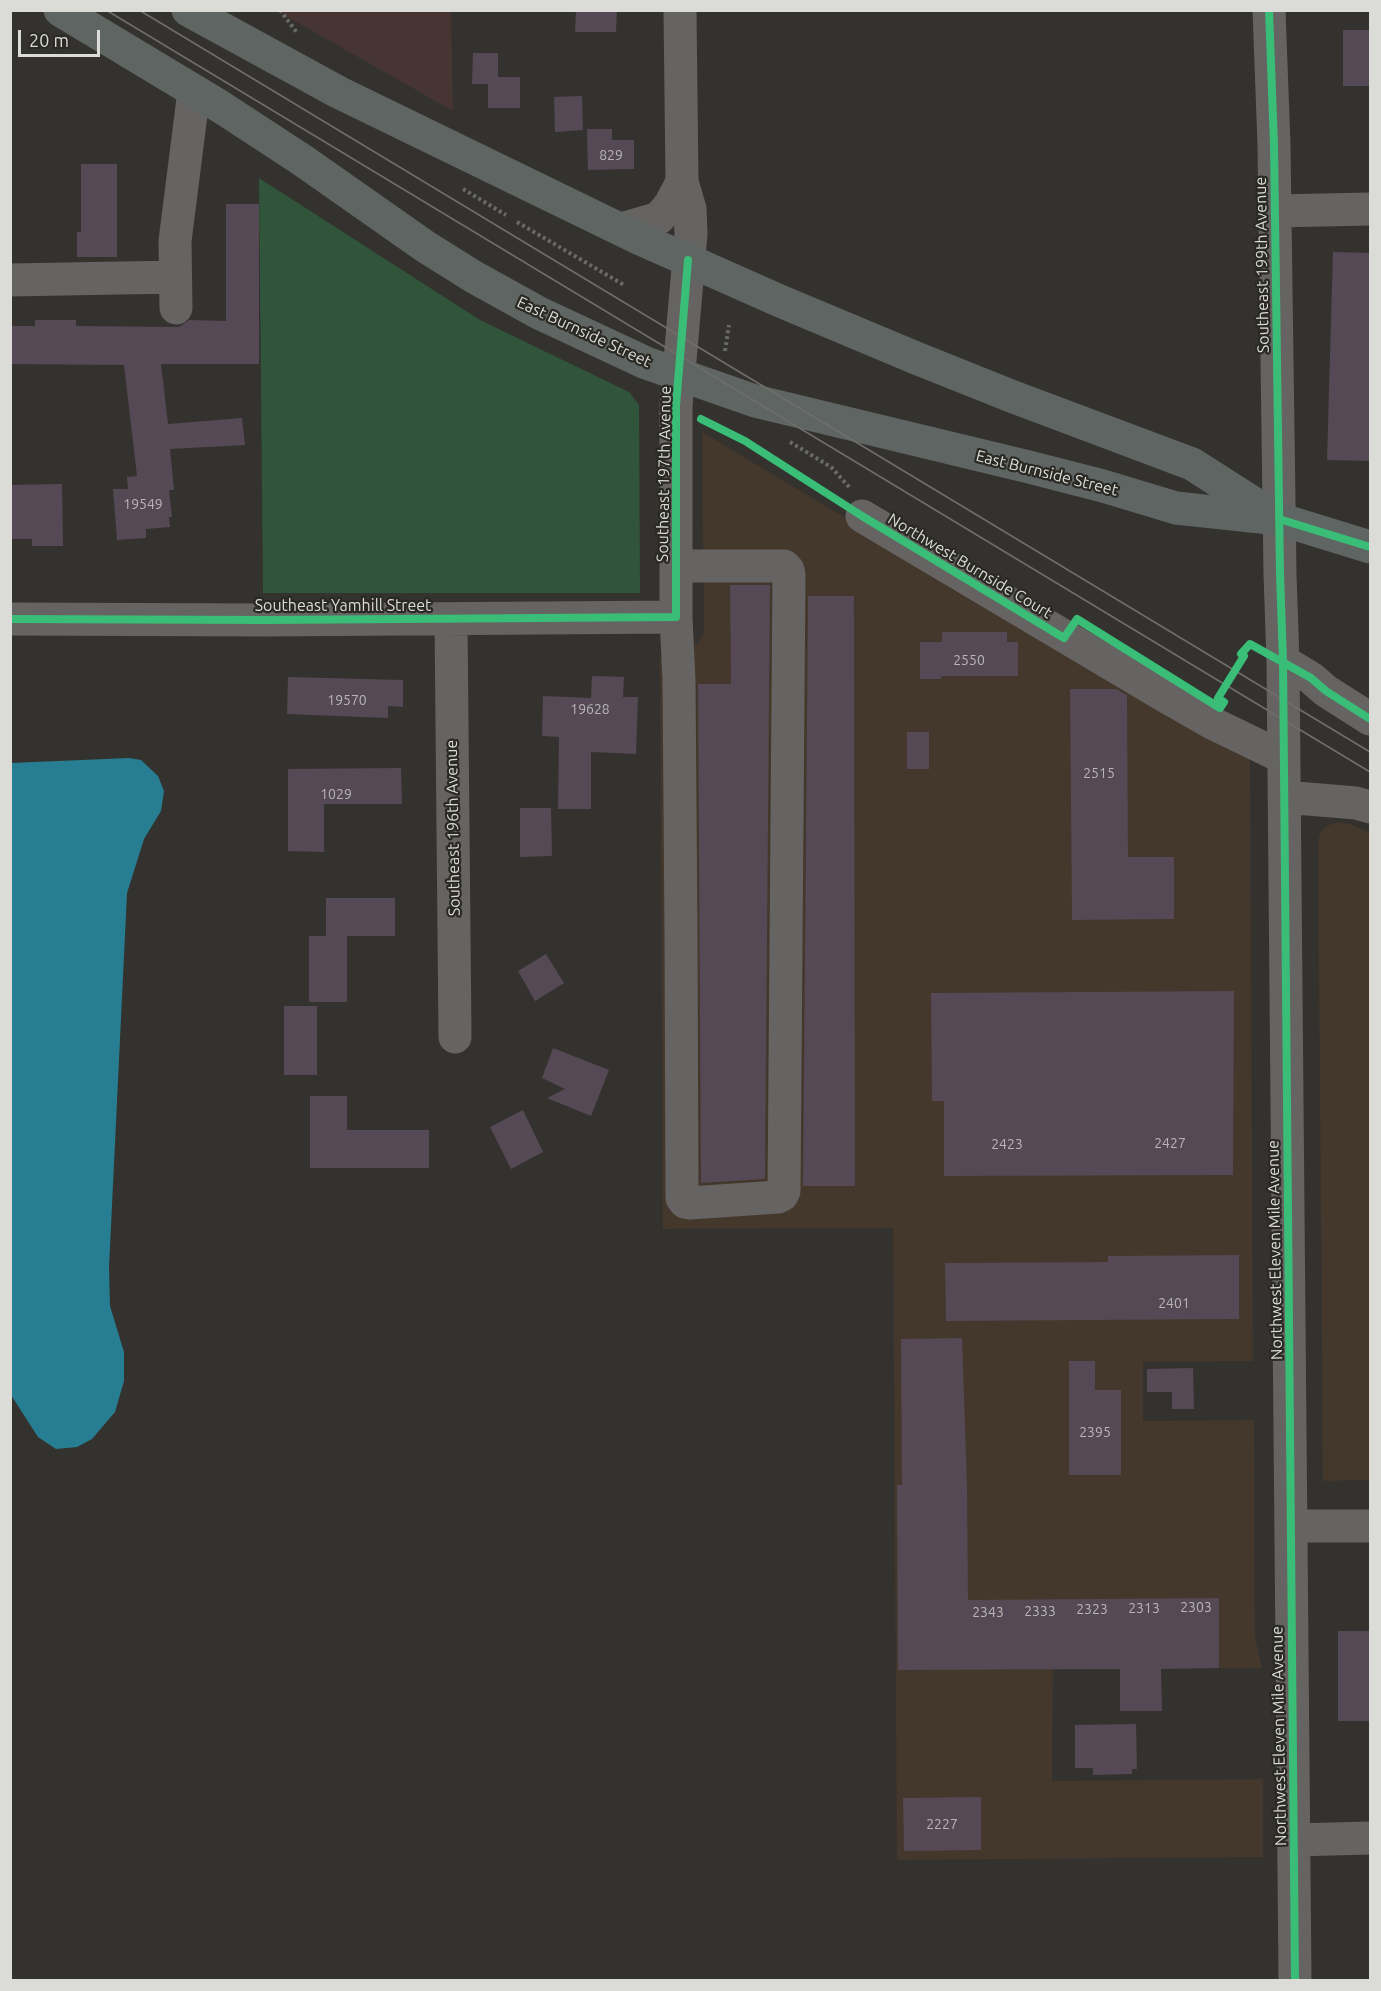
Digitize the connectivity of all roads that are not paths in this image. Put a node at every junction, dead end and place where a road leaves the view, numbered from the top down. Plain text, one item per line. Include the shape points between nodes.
1 (60, 10) edge
2 (188, 10) edge
3 (680, 10) edge
4 (1269, 10) edge
5 (194, 91) junction
6 (682, 182) junction
7 (1371, 209) edge
8 (1275, 212) junction
9 (621, 229) junction
10 (688, 260) junction
11 (10, 280) edge
12 (678, 375) junction
13 (862, 516) dead end
14 (1279, 519) junction
15 (1371, 548) edge
16 (676, 566) junction
17 (676, 617) junction
18 (10, 619) edge
19 (451, 619) junction
20 (1283, 661) junction
21 (1371, 719) edge
22 (1284, 758) junction
23 (1284, 797) junction
24 (1371, 807) edge
25 (455, 1037) dead end
26 (1291, 1526) junction
27 (1371, 1526) edge
28 (1371, 1838) edge
29 (1294, 1840) junction
30 (1295, 1980) edge

1 - 5 main road, East Burnside Street
2 - 9 main road, East Burnside Street via 338,92
3 - 6 street, Southeast 197th Avenue
4 - 8 street, Southeast 199th Avenue
5 - 11 street via 176,241 176,293
5 - 12 main road, East Burnside Street via 474,277 597,341
6 - 9 street, Southeast 197th Avenue via 659,218
6 - 10 street, Southeast 197th Avenue via 690,209
7 - 8 street
8 - 14 street, Southeast 199th Avenue
9 - 10 main road, East Burnside Street
10 - 12 street, Southeast 197th Avenue
10 - 14 main road, East Burnside Street via 916,358 1192,464
12 - 14 main road, East Burnside Street via 755,401 1029,466 1176,508
12 - 16 street, Southeast 197th Avenue
13 - 22 street, Northwest Burnside Court via 1212,723
14 - 15 main road, East Burnside Street
14 - 20 street, Northwest Eleven Mile Avenue
16 - 17 street, Southeast 197th Avenue
16 - 17 street, Southeast 197th Avenue via 784,566 789,575 784,1191 778,1197 690,1203 682,1198
17 - 19 street, Southeast Yamhill Street
18 - 19 street, Southeast Yamhill Street
19 - 25 street, Southeast 196th Avenue
20 - 21 street
20 - 22 street, Northwest Eleven Mile Avenue
22 - 23 street, Northwest Eleven Mile Avenue
23 - 24 street
23 - 26 street, Northwest Eleven Mile Avenue
26 - 27 street
26 - 29 street, Northwest Eleven Mile Avenue
28 - 29 street
29 - 30 street, Northwest Eleven Mile Avenue

